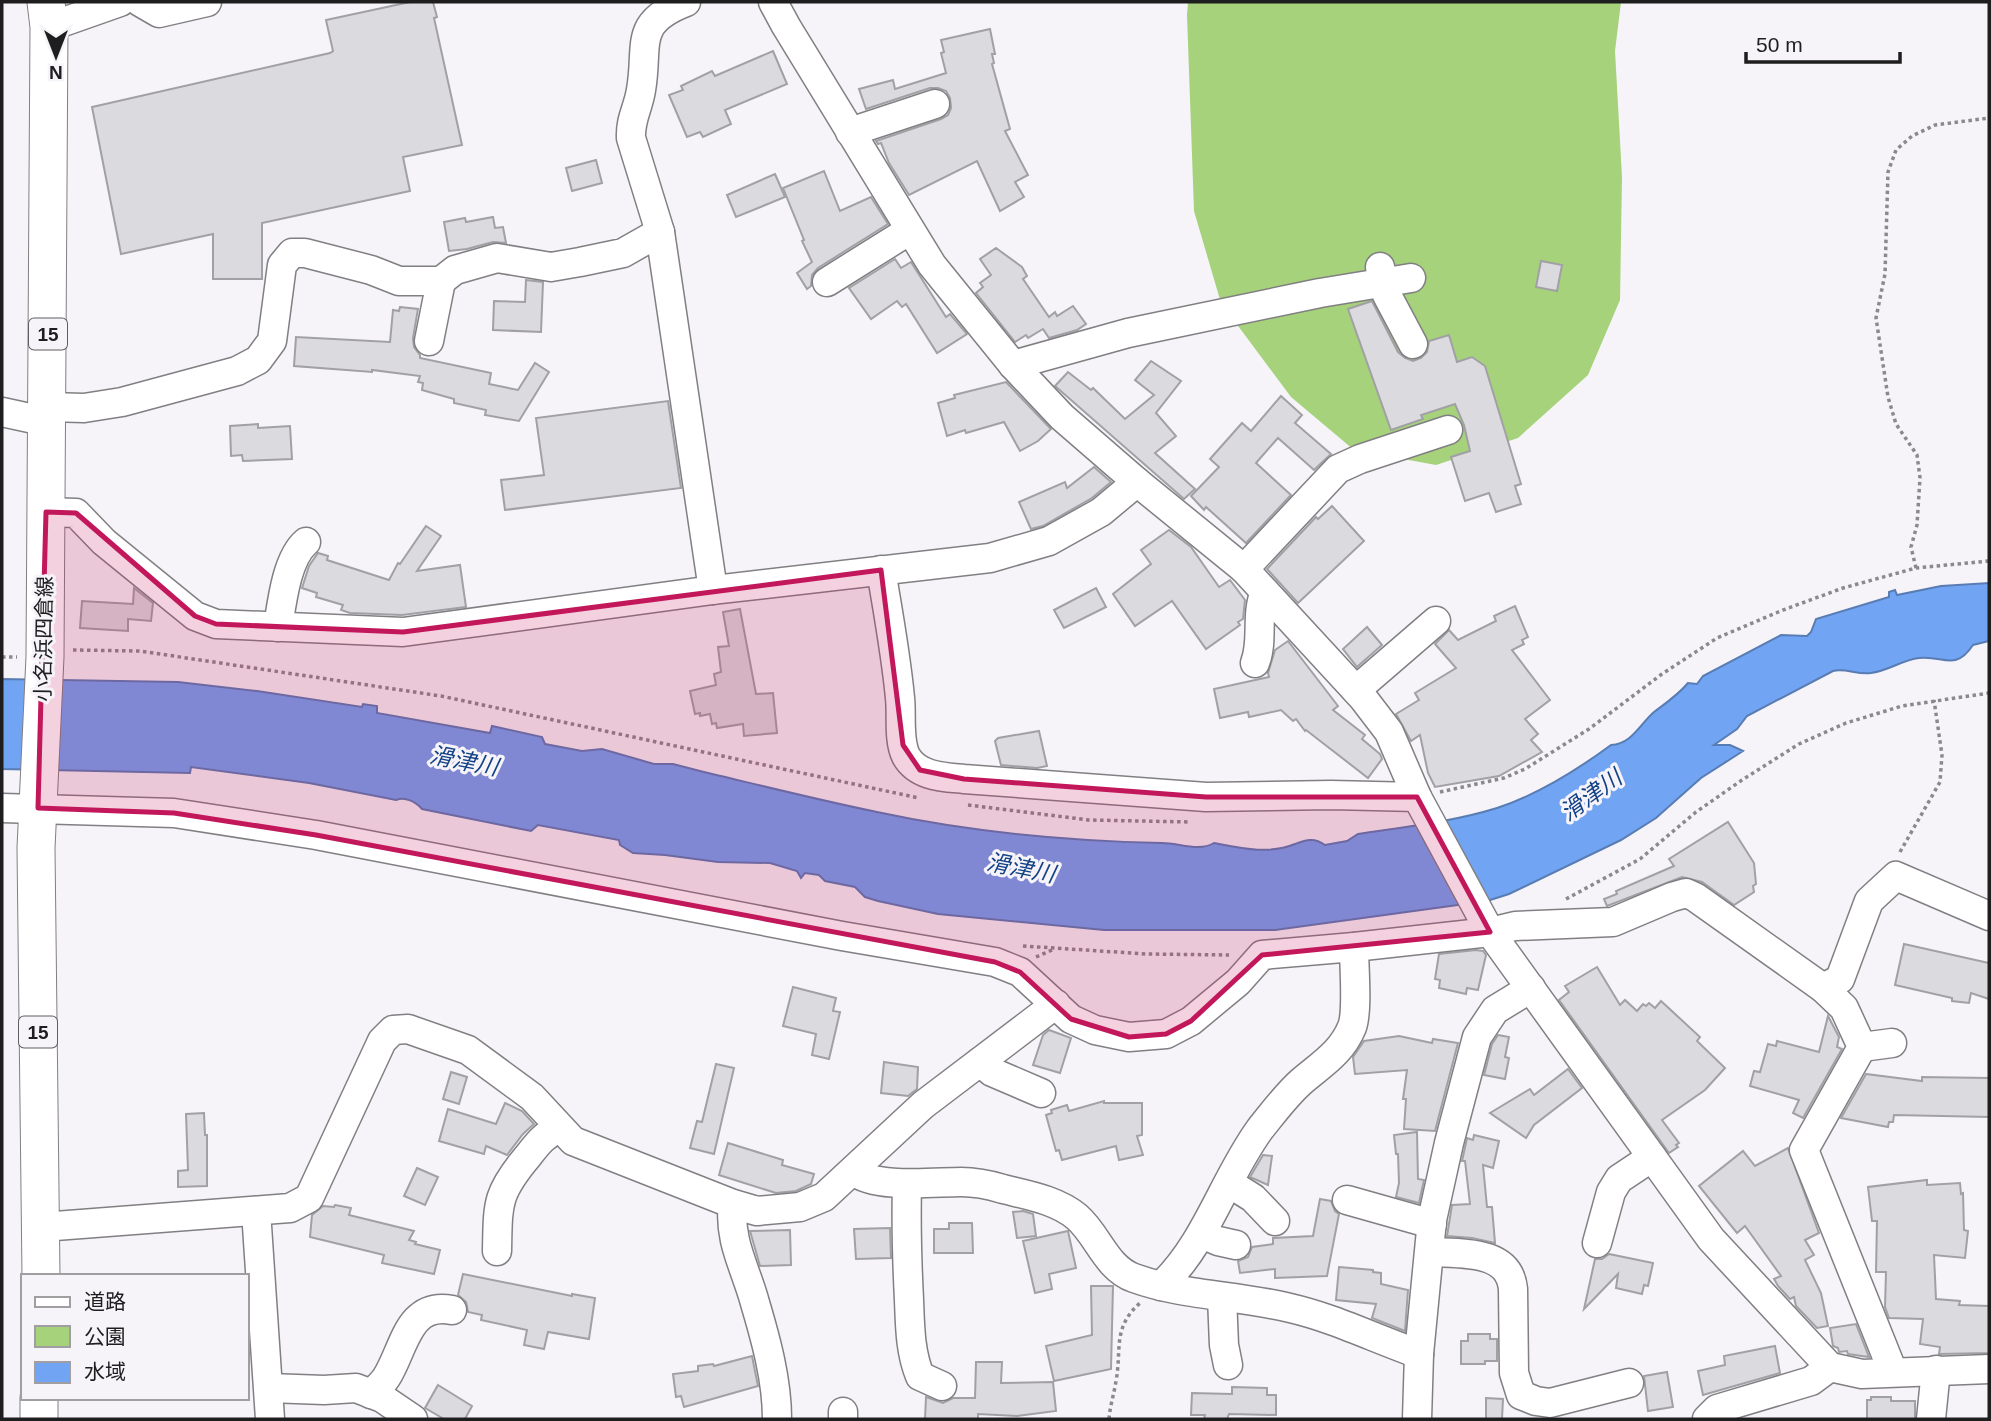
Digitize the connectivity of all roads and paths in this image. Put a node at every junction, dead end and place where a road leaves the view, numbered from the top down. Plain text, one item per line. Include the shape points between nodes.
1 (120, 2) edge
2 (140, 2) edge
3 (207, 2) edge
4 (686, 2) edge
5 (774, 2) edge
6 (47, 14) edge
7 (935, 104) dead end
8 (1989, 118) edge
9 (850, 132) junction
10 (910, 230) junction
11 (660, 232) junction
12 (1381, 274) junction
13 (1411, 278) dead end
14 (441, 281) junction
15 (827, 282) dead end
16 (429, 341) dead end
17 (1413, 344) dead end
18 (1013, 365) junction
19 (2, 412) edge
20 (48, 415) junction
21 (1448, 430) dead end
22 (1137, 482) junction
23 (46, 512) junction
24 (306, 542) dead end
25 (1989, 561) edge
26 (1916, 568) junction
27 (1244, 569) junction
28 (881, 570) junction
29 (713, 590) junction
30 (1265, 592) junction
31 (1436, 621) dead end
32 (278, 627) junction
33 (2, 657) edge
34 (45, 662) junction
35 (1255, 663) dead end
36 (1356, 690) junction
37 (1989, 693) edge
38 (1934, 699) junction
39 (38, 798) junction
40 (924, 799) dead end
41 (1420, 801) junction
42 (962, 804) dead end
43 (2, 808) edge
44 (1199, 822) dead end
45 (1896, 876) junction
46 (1560, 902) dead end
47 (1989, 916) edge
48 (1488, 928) junction
49 (1354, 947) junction
50 (1531, 988) junction
51 (1823, 988) junction
52 (1056, 1004) junction
53 (1892, 1043) dead end
54 (1862, 1047) junction
55 (981, 1062) junction
56 (1041, 1093) dead end
57 (560, 1128) junction
58 (1651, 1157) junction
59 (853, 1171) junction
60 (1229, 1183) junction
61 (907, 1184) junction
62 (1347, 1200) dead end
63 (733, 1204) junction
64 (256, 1211) junction
65 (1275, 1221) dead end
66 (1432, 1224) junction
67 (42, 1227) junction
68 (1202, 1234) junction
69 (1597, 1243) dead end
70 (1236, 1245) dead end
71 (497, 1251) dead end
72 (1430, 1252) junction
73 (41, 1274) edge
74 (1161, 1286) junction
75 (1222, 1297) junction
76 (452, 1310) dead end
77 (1419, 1354) junction
78 (1228, 1366) dead end
79 (1830, 1367) junction
80 (1989, 1369) edge
81 (1936, 1370) junction
82 (1893, 1372) junction
83 (1629, 1383) dead end
84 (942, 1386) dead end
85 (269, 1388) junction
86 (371, 1394) junction
87 (39, 1400) edge
88 (38, 1419) edge
89 (270, 1419) edge
90 (413, 1419) edge
91 (777, 1419) edge
92 (1109, 1419) edge
93 (1417, 1419) edge
94 (1707, 1419) edge
95 (1931, 1419) edge

1 - 6 street
2 - 3 street via 159,13
4 - 11 street via 661,13 649,27 641,91 630,123
5 - 9 street
6 - 20 main road, 小名浜四倉線 / 15
7 - 9 street
8 - 26 path via 1935,125 1912,136 1896,150 1888,172 1885,274 1876,318 1896,424 1917,455 1919,501 1911,547
9 - 10 street
10 - 15 street
10 - 18 street via 932,265
11 - 14 street via 623,253 601,258 551,267 497,258 455,270
11 - 29 street
12 - 13 street
12 - 17 street
12 - 18 street via 1320,293 1128,333
14 - 16 street
14 - 20 street via 399,281 372,270 292,253 282,265 272,341 257,360 237,371 122,402
18 - 22 street via 1062,417
19 - 20 street
20 - 23 main road, 小名浜四倉線 / 15
21 - 27 street via 1338,469
22 - 27 street
22 - 28 street via 1101,512 1049,541 990,558
23 - 32 street via 76,513 104,542 195,615 216,624
23 - 34 main road, 小名浜四倉線 / 15
24 - 32 street via 296,551
25 - 26 path
26 - 41 path via 1843,588 1717,638 1525,769
27 - 30 street
28 - 29 street
28 - 41 street via 903,745 920,770 964,779 1206,797 1331,795
29 - 32 street via 403,632
30 - 35 street
30 - 36 street
31 - 36 street
33 - 34 path
34 - 39 main road, 小名浜四倉線 / 15
34 - 40 path via 74,650 140,651 441,696
36 - 41 street via 1389,732
37 - 38 path
38 - 45 path via 1942,755 1940,782 1893,865
38 - 46 path via 1846,723 1799,744 1705,806 1640,859
39 - 43 street
39 - 52 street via 316,835 995,962 1020,972
39 - 67 main road, 小名浜四倉線 / 15
41 - 48 street
42 - 44 path via 1089,820
45 - 47 street
45 - 51 street via 1869,901 1840,979
48 - 49 street
48 - 50 street
48 - 51 street via 1613,922 1686,893
49 - 52 street via 1262,955 1238,982 1166,1034 1129,1037 1095,1030 1071,1019
49 - 60 street via 1353,1025 1330,1060 1292,1091 1261,1129
50 - 58 street
50 - 66 street via 1495,1010 1477,1037
51 - 54 street via 1844,1008
52 - 55 street
53 - 54 street
54 - 82 street via 1804,1150
55 - 56 street via 992,1072
55 - 59 street via 923,1105
57 - 63 street via 573,1140
57 - 64 street via 532,1097 468,1051 408,1028 393,1030 382,1041 309,1198 290,1208
57 - 71 street via 546,1133 502,1193
58 - 69 street via 1619,1179
58 - 79 street via 1711,1240
59 - 61 street via 860,1177
59 - 63 street via 824,1197 800,1207 757,1211
60 - 65 street via 1253,1198
60 - 68 street
61 - 74 street via 965,1182 1051,1202 1080,1220 1107,1257 1130,1277
61 - 84 street via 911,1343 920,1376
62 - 66 street
63 - 91 street via 734,1241 777,1390
64 - 67 street
64 - 85 street
66 - 72 street
67 - 73 main road, 小名浜四倉線 / 15
68 - 70 street
68 - 74 street
72 - 77 street
72 - 83 street via 1482,1257 1506,1269 1511,1278 1514,1373 1521,1395 1550,1403
74 - 75 street
74 - 92 path via 1122,1324
75 - 77 street via 1309,1313
75 - 78 street
76 - 86 street via 431,1311 410,1326 385,1381
77 - 93 street
79 - 82 street via 1862,1374
79 - 94 street via 1811,1381 1717,1409
80 - 81 street
81 - 82 street
81 - 95 street
85 - 86 street via 356,1388
85 - 89 street
86 - 90 street
87 - 88 main road

